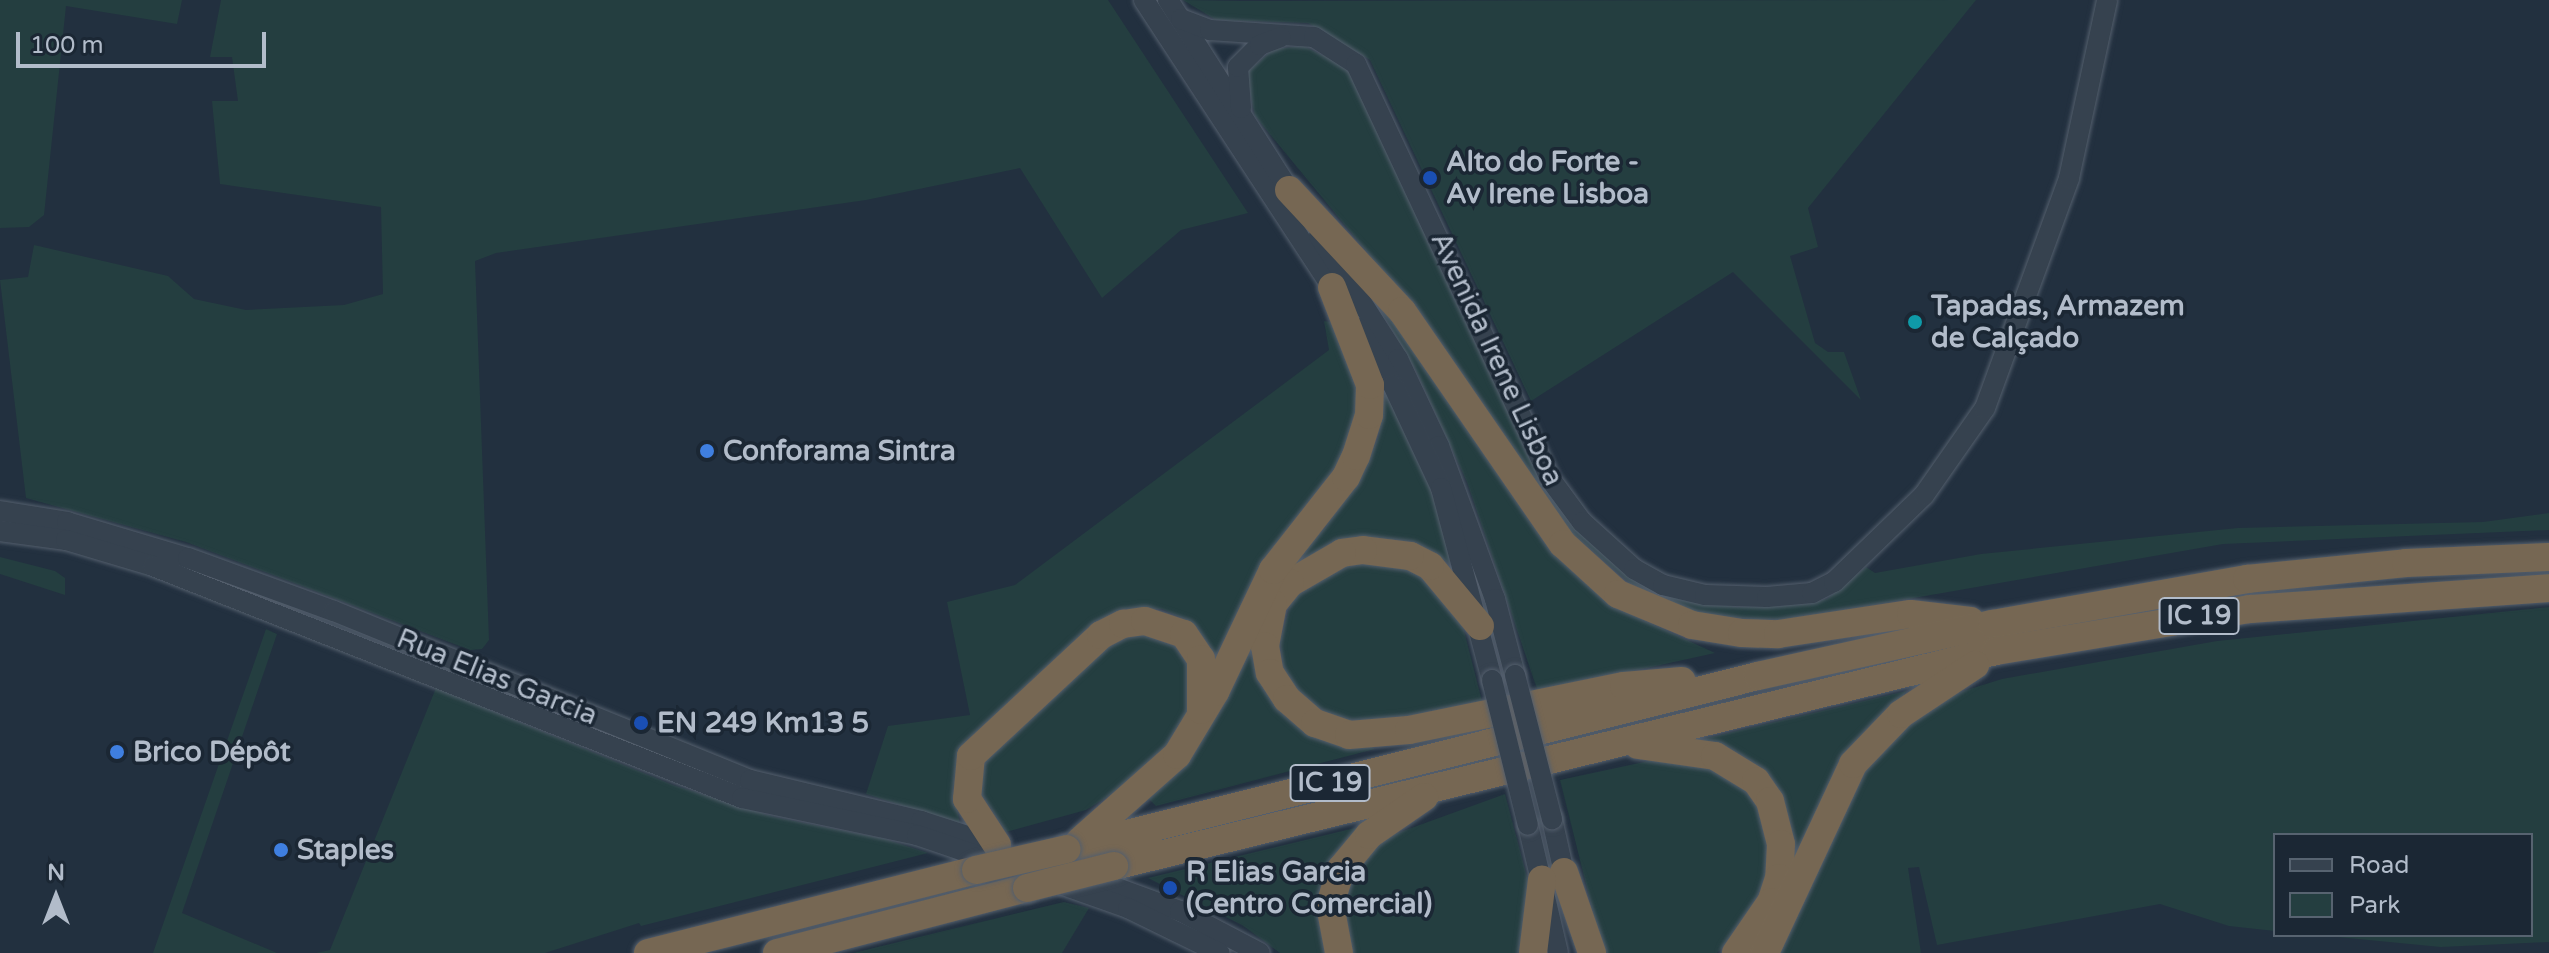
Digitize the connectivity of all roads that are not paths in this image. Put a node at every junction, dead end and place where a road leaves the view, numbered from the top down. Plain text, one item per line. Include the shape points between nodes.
1 (1144, 0) edge
2 (1168, 0) edge
3 (2107, 0) edge
4 (1181, 19) junction
5 (1292, 33) junction
6 (1246, 123) junction
7 (1289, 190) junction
8 (1332, 287) junction
9 (0, 511) edge
10 (0, 531) edge
11 (2549, 557) edge
12 (2549, 588) edge
13 (1480, 626) junction
14 (1994, 638) junction
15 (1758, 676) junction
16 (1200, 721) junction
17 (1614, 743) junction
18 (1435, 789) junction
19 (997, 845) junction
20 (1070, 848) junction
21 (1553, 876) junction
22 (1238, 937) junction
23 (1217, 951) edge
24 (648, 953) edge
25 (777, 953) edge
26 (1260, 953) edge
27 (1339, 953) edge
28 (1533, 953) edge
29 (1558, 953) edge
30 (1576, 953) edge
31 (1592, 953) edge
32 (1736, 953) edge
33 (1765, 953) edge

1 - 8 street
2 - 4 street
3 - 5 street, Avenida Irene Lisboa via 2069,178 1985,408 1924,495 1834,582 1812,593 1767,597 1705,595 1663,585 1634,569 1582,522 1551,480 1370,83 1343,51
4 - 5 street, Avenida Irene Lisboa via 1210,30
4 - 6 street
5 - 6 street via 1260,45 1238,67 1236,89
6 - 7 street
7 - 14 highway via 1402,311 1563,544 1618,594 1692,625 1742,633 1778,634 1911,614
7 - 21 street, bridge via 1398,359 1439,446 1495,599 1552,819
8 - 13 street via 1393,385 1441,488
8 - 16 highway via 1370,385 1363,438 1346,477 1273,570
9 - 19 street, Rua Elias Garcia via 67,522 188,558 750,780
10 - 23 street, Rua Elias Garcia via 66,540 153,566 697,783 792,811 927,839 1128,908
11 - 14 highway, IC 19 via 2406,563 2247,579
12 - 14 highway, IC 19 via 2250,609
13 - 15 highway via 1430,566 1398,553 1363,550 1328,559 1290,583 1273,604 1265,646 1270,673 1287,699 1315,723 1349,735 1409,730 1624,686
13 - 21 street, bridge via 1528,825
14 - 15 highway, IC 19
14 - 17 highway, IC 19
14 - 33 highway via 1901,714 1853,764
15 - 20 highway, IC 19
16 - 19 highway via 1202,670 1192,642 1158,621 1113,627 971,756 967,799
16 - 20 highway via 1160,774
17 - 18 highway, IC 19
17 - 32 highway via 1688,748 1715,756 1756,781 1770,801 1781,844 1779,878 1771,902
18 - 25 highway, IC 19, bridge
18 - 27 highway via 1369,835 1347,859 1330,905
19 - 22 street, Rua Elias Garcia via 1151,899
20 - 24 highway, IC 19, bridge
21 - 28 highway
21 - 29 street
21 - 30 street
21 - 31 highway
22 - 23 street
22 - 26 street, Rua Elias Garcia

